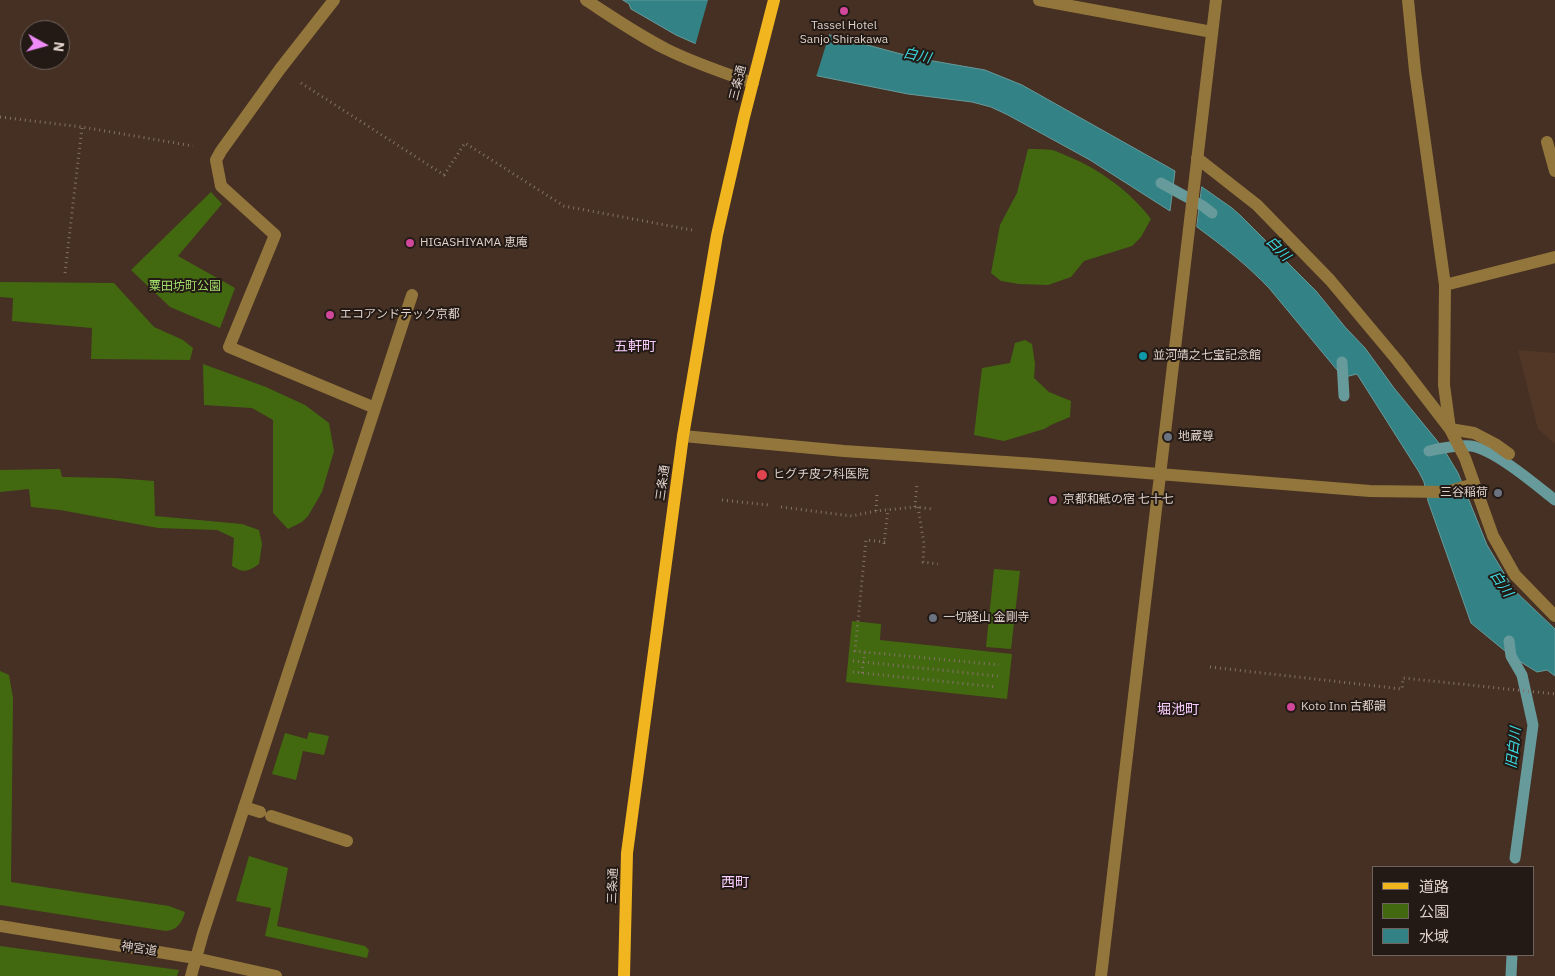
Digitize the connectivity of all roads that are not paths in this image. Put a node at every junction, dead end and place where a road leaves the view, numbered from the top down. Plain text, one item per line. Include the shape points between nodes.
1 (334, 0) edge
2 (586, 0) edge
3 (1039, 0) edge
4 (1216, 0) edge
5 (1408, 0) edge
6 (772, 5) edge
7 (1212, 32) junction
8 (753, 83) junction
9 (1547, 142) dead end
10 (1197, 158) junction
11 (1555, 171) edge
12 (1555, 257) edge
13 (1446, 285) junction
14 (412, 295) dead end
15 (375, 408) junction
16 (1450, 429) junction
17 (683, 436) junction
18 (1509, 454) dead end
19 (1160, 475) junction
20 (1470, 486) junction
21 (1555, 616) edge
22 (244, 807) junction
23 (347, 841) dead end
24 (0, 926) edge
25 (195, 958) junction
26 (191, 976) edge
27 (276, 976) edge
28 (624, 976) edge
29 (1100, 976) edge

1 - 15 street via 280,69 216,160 221,186 275,235 229,347
2 - 8 street via 666,49
3 - 7 street
4 - 7 street
5 - 13 street
6 - 8 main road, 三条通
7 - 10 street
8 - 17 main road, 三条通 via 717,235
9 - 11 street
10 - 16 street via 1257,205 1330,280 1398,360
10 - 19 street
12 - 13 street
13 - 16 street via 1444,385
14 - 15 street
15 - 22 street
16 - 18 street via 1474,433
16 - 20 street via 1465,458
17 - 19 street
17 - 28 main road, 三条通 via 628,853
19 - 20 street via 1370,491 1446,492
19 - 29 street
20 - 21 street via 1515,575
22 - 23 street
22 - 25 street
24 - 25 street, 神宮道
25 - 26 street
25 - 27 street, 神宮道

